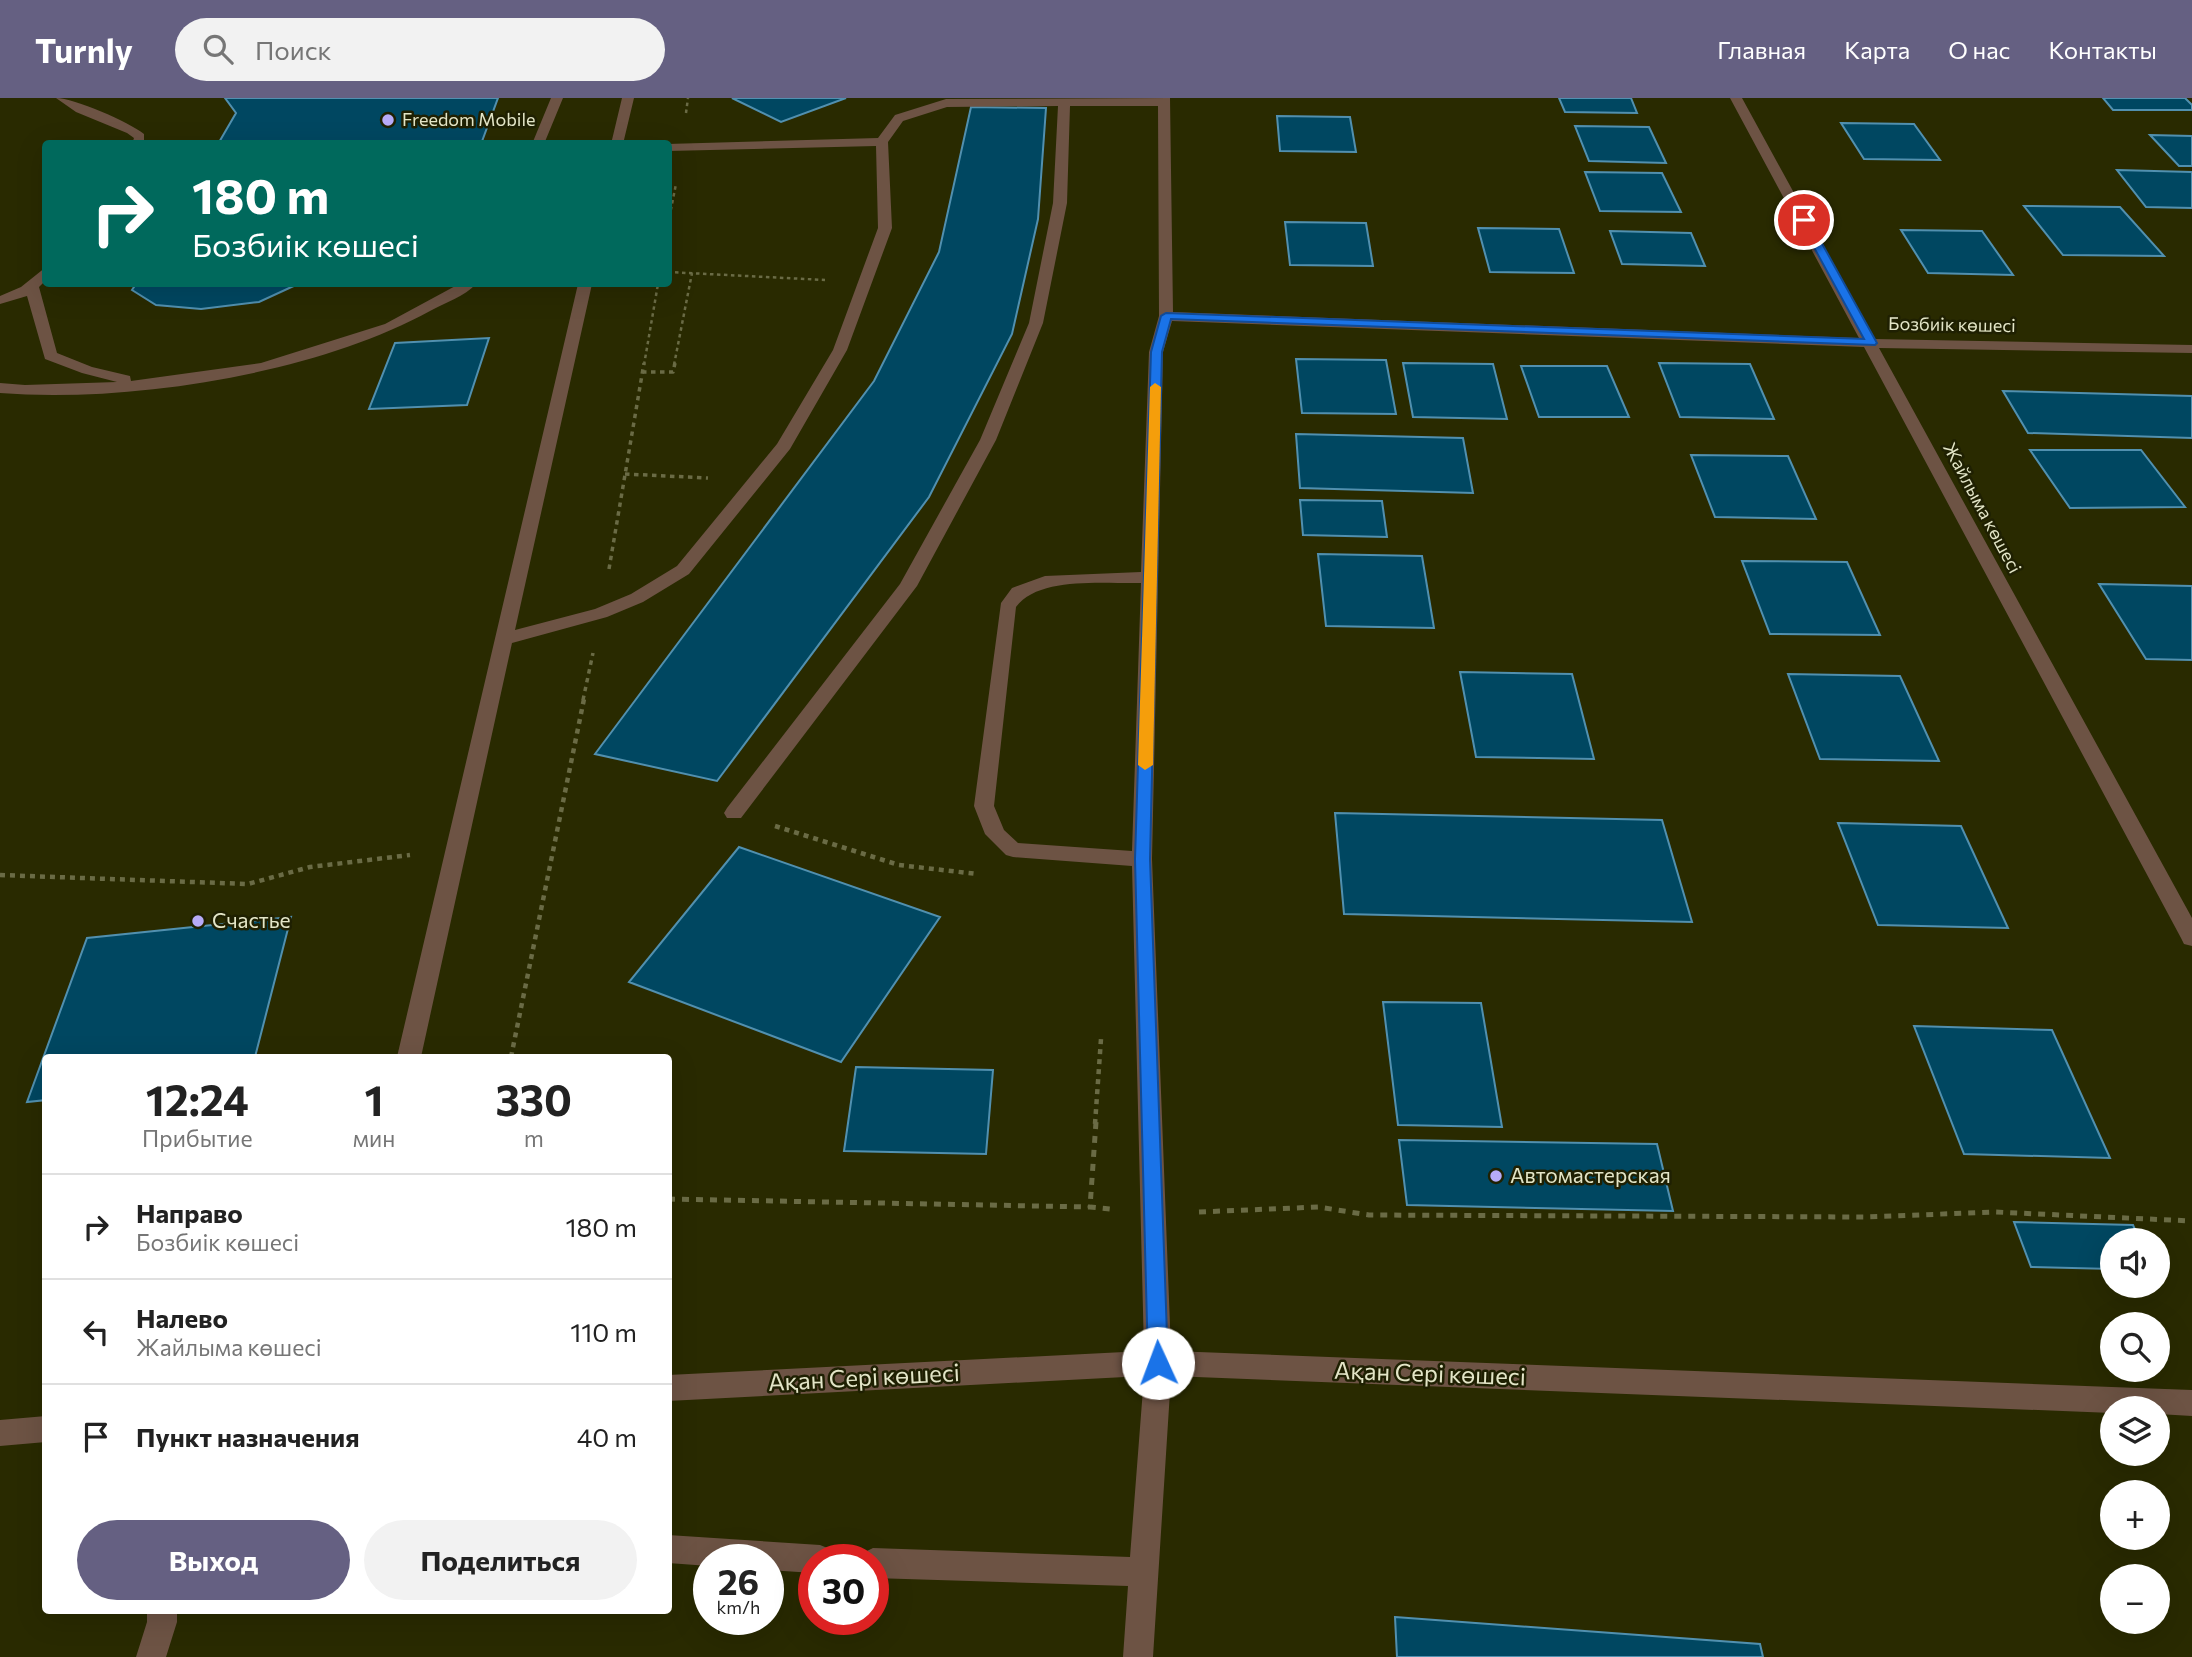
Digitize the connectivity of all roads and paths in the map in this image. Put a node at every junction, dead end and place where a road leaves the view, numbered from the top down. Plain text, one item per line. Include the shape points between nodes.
1 (62, 98) edge
2 (557, 98) edge
3 (628, 98) edge
4 (1736, 98) edge
5 (1164, 100) edge
6 (1064, 102) junction
7 (139, 140) edge
8 (540, 140) edge
9 (618, 140) edge
10 (882, 142) junction
11 (672, 147) edge
12 (672, 272) edge
13 (692, 273) junction
14 (42, 276) edge
15 (865, 282) junction
16 (463, 287) edge
17 (584, 287) edge
18 (657, 287) edge
19 (33, 288) junction
20 (0, 300) edge
21 (1166, 316) junction
22 (1871, 343) junction
23 (2192, 349) edge
24 (642, 372) junction
25 (151, 385) junction
26 (0, 388) edge
27 (625, 474) junction
28 (757, 480) junction
29 (1150, 577) junction
30 (601, 613) junction
31 (505, 639) junction
32 (734, 813) joint
33 (456, 849) junction
34 (1143, 859) junction
35 (0, 874) edge
36 (988, 875) dead end
37 (2192, 938) edge
38 (410, 1054) edge
39 (512, 1054) edge
40 (672, 1199) edge
41 (1090, 1207) dead end
42 (1154, 1214) junction
43 (2192, 1220) edge
44 (1158, 1363) junction
45 (672, 1388) edge
46 (2192, 1404) edge
47 (42, 1429) edge
48 (0, 1433) edge
49 (672, 1549) edge
50 (798, 1558) edge
51 (889, 1564) edge
52 (1145, 1572) junction
53 (162, 1614) edge
54 (151, 1657) edge
55 (1138, 1657) edge

1 - 7 street via 76,109 129,127
2 - 8 street
3 - 9 street
4 - 22 street, Жайлыма көшесі
5 - 6 street
5 - 21 street
6 - 10 street via 946,103 899,118
6 - 32 street via 1060,203 1036,323 988,440 908,586
10 - 11 street
10 - 15 street via 885,228
12 - 13 path
13 - 15 path
13 - 24 path via 673,372
14 - 19 street
15 - 28 street via 840,350 784,446
16 - 25 street via 390,327 263,367
17 - 31 street
18 - 24 path
19 - 20 street
19 - 25 street via 50,356
21 - 22 street, Бозбиік көшесі
21 - 29 street via 1156,352
22 - 23 street, Бозбиік көшесі
22 - 37 street, Жайлыма көшесі
24 - 27 path
25 - 26 street
27 - 28 path
27 - 30 path
28 - 30 street via 683,570
29 - 34 street
29 - 34 street via 1045,582 1018,592 1007,607 984,806 995,834 1013,850
30 - 31 street
30 - 39 path
31 - 33 street
32 - 36 path via 899,865
33 - 35 path via 310,867 248,884
33 - 38 street
34 - 42 street
40 - 41 path
42 - 43 path via 1318,1207 1369,1215 1866,1217 1995,1212
42 - 44 street
44 - 45 street, Ақан Сері көшесі
44 - 46 street, Ақан Сері көшесі
44 - 52 street
47 - 48 street
49 - 50 street
51 - 52 street
52 - 55 street
53 - 54 street

